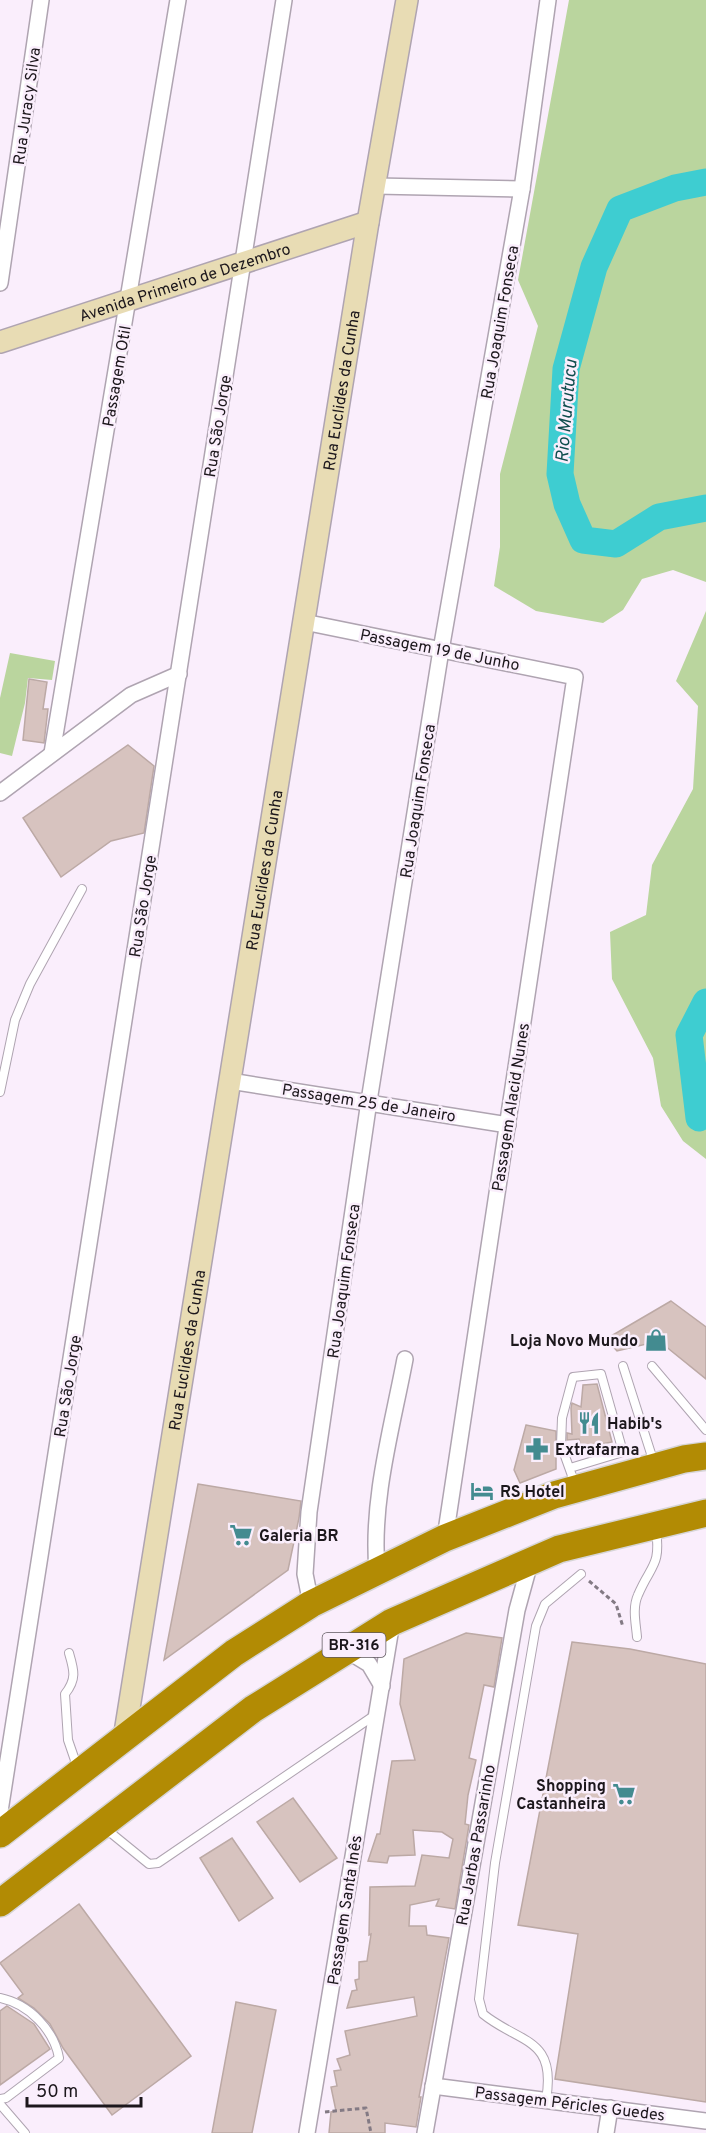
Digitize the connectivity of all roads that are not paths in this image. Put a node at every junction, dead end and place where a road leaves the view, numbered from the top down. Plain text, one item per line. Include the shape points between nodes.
1 (41, 0) edge
2 (178, 0) edge
3 (284, 0) edge
4 (407, 0) edge
5 (548, 0) edge
6 (376, 186) junction
7 (522, 189) junction
8 (368, 222) junction
9 (243, 262) junction
10 (0, 283) edge
11 (128, 301) junction
12 (0, 342) edge
13 (304, 622) junction
14 (441, 650) junction
15 (179, 674) junction
16 (576, 677) joint
17 (52, 753) junction
18 (0, 793) edge
19 (82, 889) dead end
20 (230, 1081) junction
21 (0, 1092) edge
22 (369, 1101) junction
23 (508, 1125) junction
24 (405, 1359) dead end
25 (623, 1366) dead end
26 (652, 1366) dead end
27 (706, 1430) edge
28 (706, 1456) edge
29 (655, 1467) junction
30 (573, 1478) junction
31 (706, 1513) edge
32 (656, 1525) junction
33 (445, 1538) junction
34 (531, 1559) junction
35 (377, 1570) junction
36 (581, 1574) road end
37 (310, 1604) junction
38 (392, 1622) junction
39 (636, 1637) dead end
40 (346, 1650) junction
41 (69, 1653) dead end
42 (382, 1686) junction
43 (376, 1714) junction
44 (124, 1739) junction
45 (79, 1774) junction
46 (1, 1803) edge
47 (100, 1824) junction
48 (0, 1834) edge
49 (0, 1903) edge
50 (0, 1998) edge
51 (433, 2086) junction
52 (0, 2099) edge
53 (546, 2100) junction
54 (0, 2104) edge
55 (610, 2108) junction
56 (706, 2121) edge
57 (25, 2133) edge
58 (307, 2133) edge
59 (425, 2133) edge
60 (606, 2133) edge

1 - 10 street, Rua Juracy Silva
2 - 11 street, Passagem Otil
3 - 9 street, Rua São Jorge
4 - 6 street, Rua Euclides da Cunha
5 - 7 street, Rua Joaquim Fonseca
6 - 7 street
6 - 8 street, Rua Euclides da Cunha
7 - 14 street, Rua Joaquim Fonseca
8 - 9 street, Avenida Primeiro de Dezembro
8 - 13 street, Rua Euclides da Cunha
9 - 11 street, Avenida Primeiro de Dezembro
9 - 15 street, Rua São Jorge
11 - 12 street, Avenida Primeiro de Dezembro
11 - 17 street, Passagem Otil
13 - 14 street, Passagem 19 de Junho
13 - 20 street, Rua Euclides da Cunha
14 - 16 street, Passagem 19 de Junho
14 - 22 street, Rua Joaquim Fonseca
15 - 17 street via 131,695
15 - 46 street, Rua São Jorge
16 - 23 street, Passagem Alacid Nunes
17 - 18 street
19 - 21 lane via 30,984 15,1020
20 - 22 street, Passagem 25 de Janeiro
20 - 44 street, Rua Euclides da Cunha
22 - 23 street, Passagem 25 de Janeiro
22 - 37 street, Rua Joaquim Fonseca via 306,1539 305,1574
23 - 33 street, Passagem Alacid Nunes
24 - 35 street via 378,1501 374,1540
25 - 29 lane
26 - 27 lane
28 - 29 highway
29 - 30 highway
30 - 30 lane via 561,1444 562,1418 573,1377 601,1374 623,1452
30 - 33 highway via 554,1494
31 - 32 highway, BR-316
32 - 34 highway, BR-316
32 - 39 lane via 656,1564 638,1595
33 - 35 highway
34 - 38 highway, BR-316
34 - 51 street, Rua Jarbas Passarinho via 517,1611
35 - 37 highway
36 - 53 lane via 546,1604 536,1626 497,1851 479,1999 483,2014 538,2050 549,2077
37 - 44 highway via 234,1653
38 - 40 highway, BR-316
38 - 42 street, Passagem Santa Inês
40 - 42 street via 369,1664
40 - 47 highway, BR-316 via 253,1709
41 - 45 lane via 75,1673 65,1694 68,1740
42 - 43 street, Passagem Santa Inês
43 - 47 lane via 158,1863 149,1864 133,1854
43 - 58 street, Passagem Santa Inês
44 - 45 highway
45 - 48 highway
47 - 49 highway, BR-316
50 - 52 lane via 12,2000 34,2014 56,2042 58,2058
51 - 53 street, Passagem Péricles Guedes
51 - 59 street, Rua Jarbas Passarinho
53 - 55 street, Passagem Péricles Guedes
54 - 57 lane
55 - 56 street, Passagem Péricles Guedes
55 - 60 street

